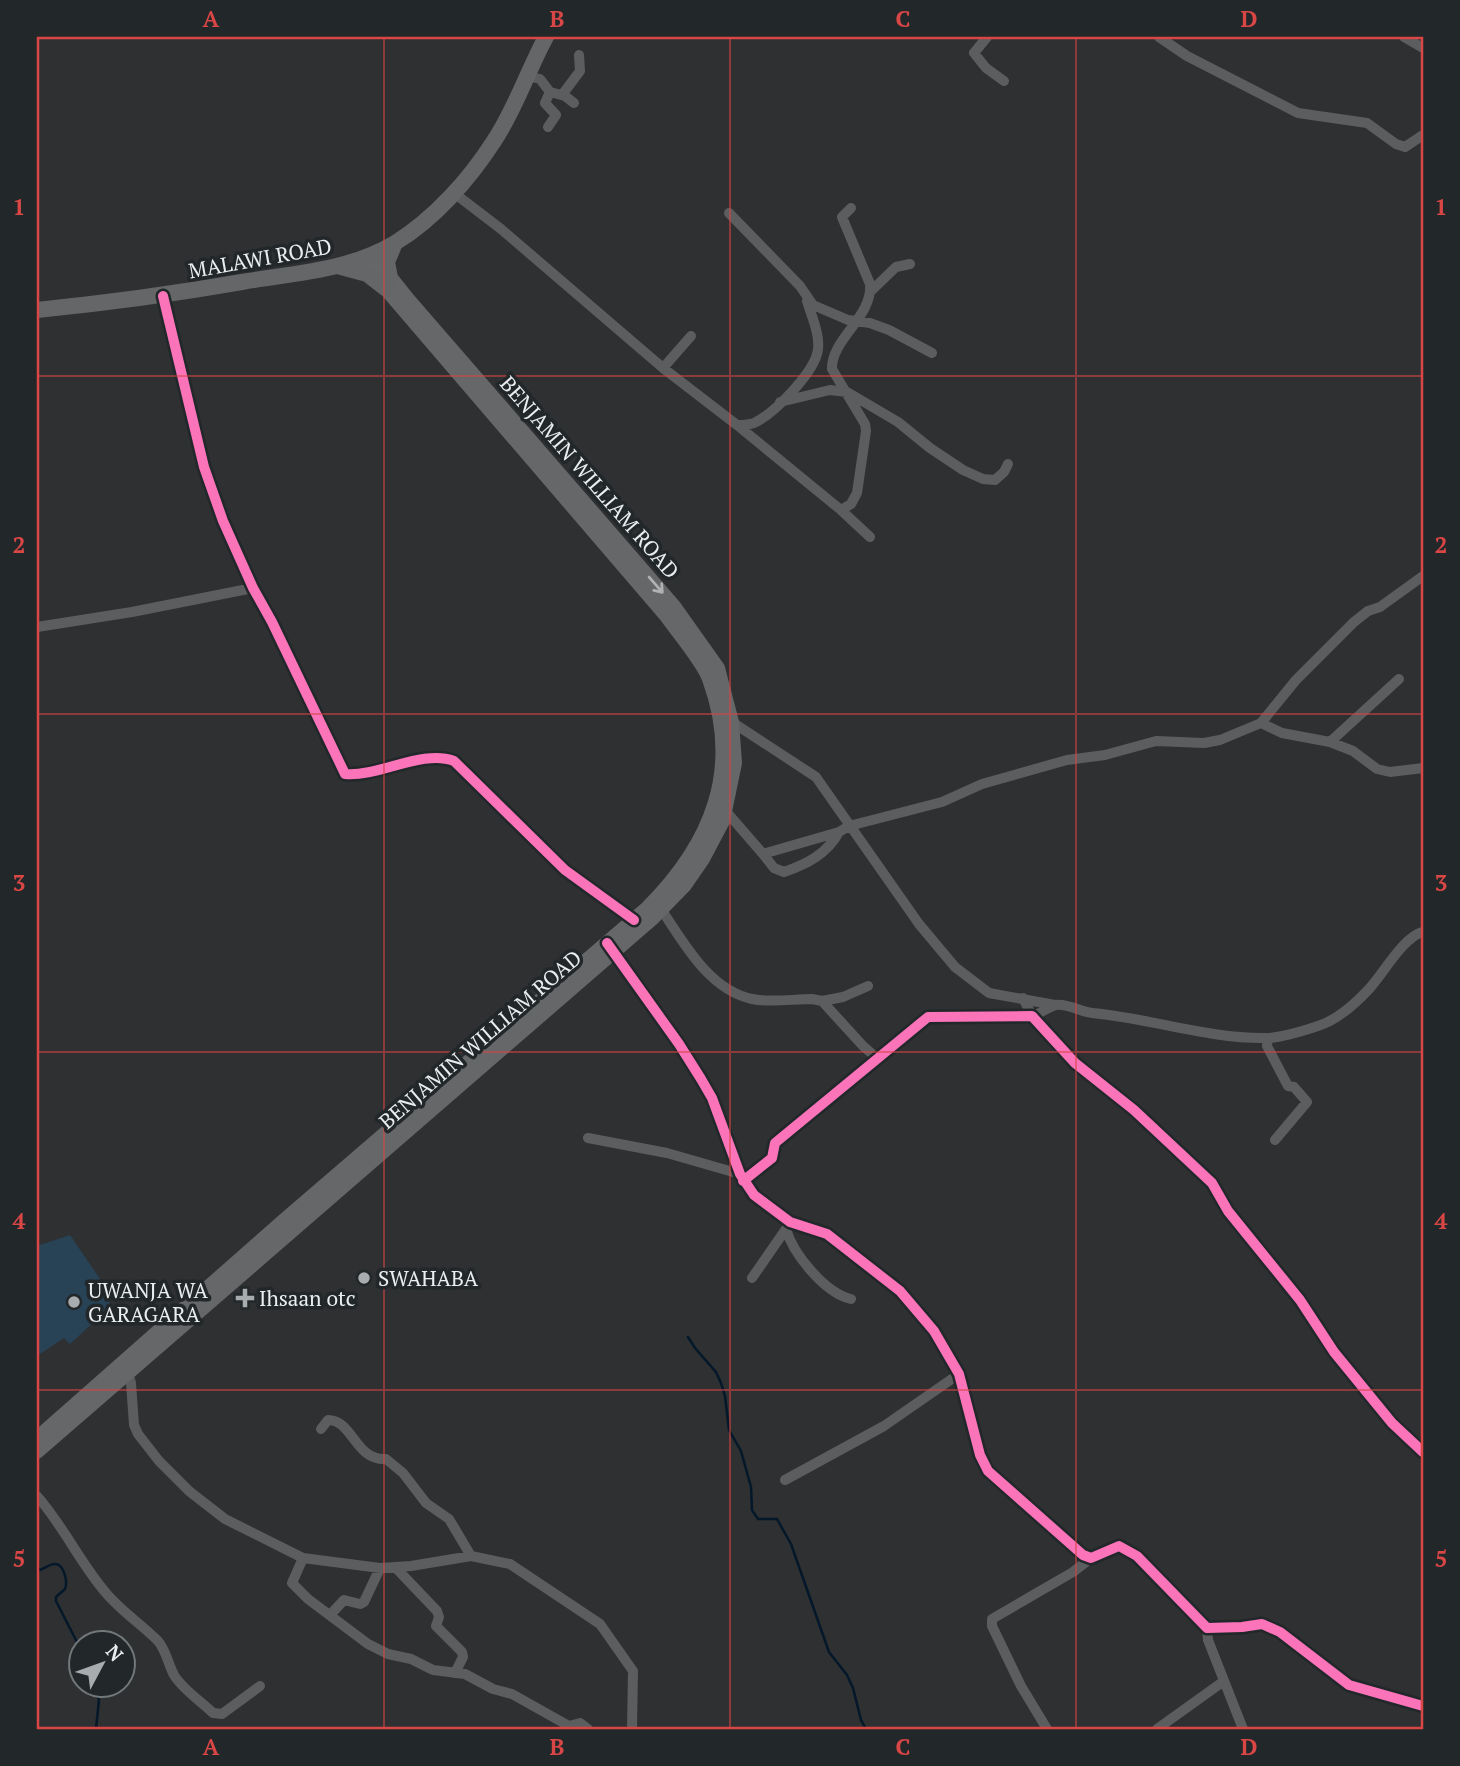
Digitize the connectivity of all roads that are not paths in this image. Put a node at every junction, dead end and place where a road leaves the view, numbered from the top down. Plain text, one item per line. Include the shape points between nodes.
1 (546, 37) edge
2 (987, 37) edge
3 (1159, 37) edge
4 (1404, 37) edge
5 (1423, 48) edge
6 (579, 55) dead end
7 (527, 76) junction
8 (1004, 81) dead end
9 (550, 92) junction
10 (562, 95) junction
11 (575, 103) dead end
12 (548, 127) dead end
13 (1423, 136) edge
14 (454, 193) junction
15 (851, 208) dead end
16 (729, 213) dead end
17 (395, 243) junction
18 (366, 257) junction
19 (909, 264) dead end
20 (341, 267) junction
21 (387, 283) junction
22 (870, 292) junction
23 (163, 296) junction
24 (807, 300) junction
25 (37, 310) edge
26 (857, 321) junction
27 (691, 336) dead end
28 (932, 353) dead end
29 (663, 368) junction
30 (843, 390) junction
31 (780, 402) junction
32 (737, 425) junction
33 (1008, 464) dead end
34 (841, 510) junction
35 (870, 537) dead end
36 (1423, 576) edge
37 (253, 588) junction
38 (37, 627) edge
39 (1399, 679) dead end
40 (732, 722) junction
41 (1261, 723) junction
42 (1330, 742) junction
43 (1423, 768) edge
44 (719, 808) junction
45 (849, 826) junction
46 (839, 832) junction
47 (763, 855) junction
48 (661, 909) junction
49 (634, 919) junction
50 (1423, 932) edge
51 (610, 947) junction
52 (868, 986) dead end
53 (1023, 998) junction
54 (1037, 1000) junction
55 (821, 1001) junction
56 (1055, 1005) junction
57 (1036, 1015) junction
58 (1268, 1038) junction
59 (878, 1059) junction
60 (588, 1138) dead end
61 (1275, 1140) dead end
62 (741, 1177) junction
63 (788, 1225) junction
64 (752, 1278) dead end
65 (851, 1299) dead end
66 (128, 1372) junction
67 (959, 1374) junction
68 (321, 1429) dead end
69 (37, 1438) edge
70 (37, 1452) edge
71 (1423, 1452) edge
72 (785, 1480) dead end
73 (37, 1496) edge
74 (471, 1556) junction
75 (303, 1558) junction
76 (1091, 1558) junction
77 (396, 1567) junction
78 (380, 1568) junction
79 (330, 1615) junction
80 (1208, 1628) junction
81 (455, 1673) junction
82 (1224, 1681) junction
83 (260, 1686) dead end
84 (1423, 1706) edge
85 (588, 1729) edge
86 (632, 1729) edge
87 (1047, 1729) edge
88 (1157, 1729) edge
89 (1243, 1729) edge

1 - 7 main road, MALAWI ROAD
2 - 8 street via 974,52
3 - 13 street via 1186,56 1298,113 1367,123 1405,147
4 - 5 street
6 - 10 street via 580,71
7 - 9 street via 540,79
7 - 14 main road, MALAWI ROAD via 494,143
9 - 10 street
9 - 12 street via 545,103 556,117
10 - 11 street
14 - 17 main road, MALAWI ROAD
14 - 29 street
15 - 22 street via 842,217
16 - 24 street via 800,286
17 - 18 main road, MALAWI ROAD
17 - 21 main road via 387,262
18 - 20 main road, MALAWI ROAD
18 - 21 main road, BENJAMIN WILLIAM ROAD
19 - 22 street via 896,267
20 - 21 main road
20 - 23 main road, MALAWI ROAD
21 -> 40 main road, BENJAMIN WILLIAM ROAD via 674,606 718,668
21 - 44 main road, BENJAMIN WILLIAM ROAD via 667,617 708,677 721,727
22 - 26 street
23 - 25 main road, MALAWI ROAD
23 - 37 street via 204,467
24 - 26 street via 821,310
24 - 31 street via 818,351 803,381
26 - 28 street via 889,330
26 - 30 street via 832,362
27 - 29 street
29 - 32 street
30 - 31 street
30 - 33 street via 898,422 972,475 995,480
30 - 34 street via 866,431 857,493
31 - 32 street via 758,422
32 - 34 street
34 - 35 street
36 - 41 street via 1354,622
37 - 38 street
37 - 49 street via 345,774 436,758 454,761 565,870
39 - 42 street
40 - 44 main road, BENJAMIN WILLIAM ROAD via 735,763
40 - 45 street via 811,772
41 - 42 street via 1282,733
41 - 45 street via 1220,740 1156,741 1067,761 982,784 942,802
42 - 43 street via 1353,751 1377,769
44 - 47 street
44 - 48 main road, BENJAMIN WILLIAM ROAD via 723,821 703,859
44 - 49 main road, BENJAMIN WILLIAM ROAD via 677,876
45 - 46 street
45 - 53 street via 955,967 989,992
46 - 47 street
46 - 47 street via 814,860 785,872 774,868
48 - 51 main road, BENJAMIN WILLIAM ROAD
48 - 55 street via 691,953 723,988 754,1000
49 - 51 main road, BENJAMIN WILLIAM ROAD
50 - 58 street via 1407,941 1352,1006 1320,1026
51 - 62 street via 712,1098
51 - 66 main road, BENJAMIN WILLIAM ROAD
51 - 69 main road, BENJAMIN WILLIAM ROAD via 294,1212
52 - 55 street via 843,998
53 - 54 street
53 - 57 street
54 - 56 street
54 - 57 street
55 - 59 street
56 - 57 street
56 - 58 street via 1154,1024
57 - 59 street via 928,1017
57 - 71 street via 1075,1063 1134,1110 1212,1183 1334,1352 1392,1423
58 - 61 street via 1267,1046 1288,1086 1307,1102
59 - 62 street via 775,1143 772,1158
60 - 62 street via 667,1153
62 - 63 street
63 - 64 street
63 - 65 street via 793,1247 815,1274 832,1292
63 - 67 street via 827,1234 900,1291 934,1331
66 - 70 main road, BENJAMIN WILLIAM ROAD
66 - 75 street via 135,1429 159,1461 225,1519
67 - 72 street via 884,1426
67 - 76 street via 988,1471 1075,1550
68 - 74 street via 334,1420 363,1452 386,1459 426,1503 449,1519
73 - 83 street via 106,1594 158,1641 175,1677 213,1713 222,1714
74 - 77 street
74 - 86 street via 510,1564 600,1624 633,1671
75 - 78 street
75 - 79 street via 292,1583
76 - 80 street via 1119,1546 1127,1549
76 - 87 street via 992,1619 1021,1686
77 - 78 street
77 - 81 street via 437,1611 436,1626 461,1652
78 - 79 street via 364,1602 344,1600
79 - 81 street via 388,1654
80 - 82 street
80 - 84 street via 1262,1624 1280,1632 1349,1685
81 - 85 street via 512,1694 569,1726 580,1723
82 - 88 street
82 - 89 street

